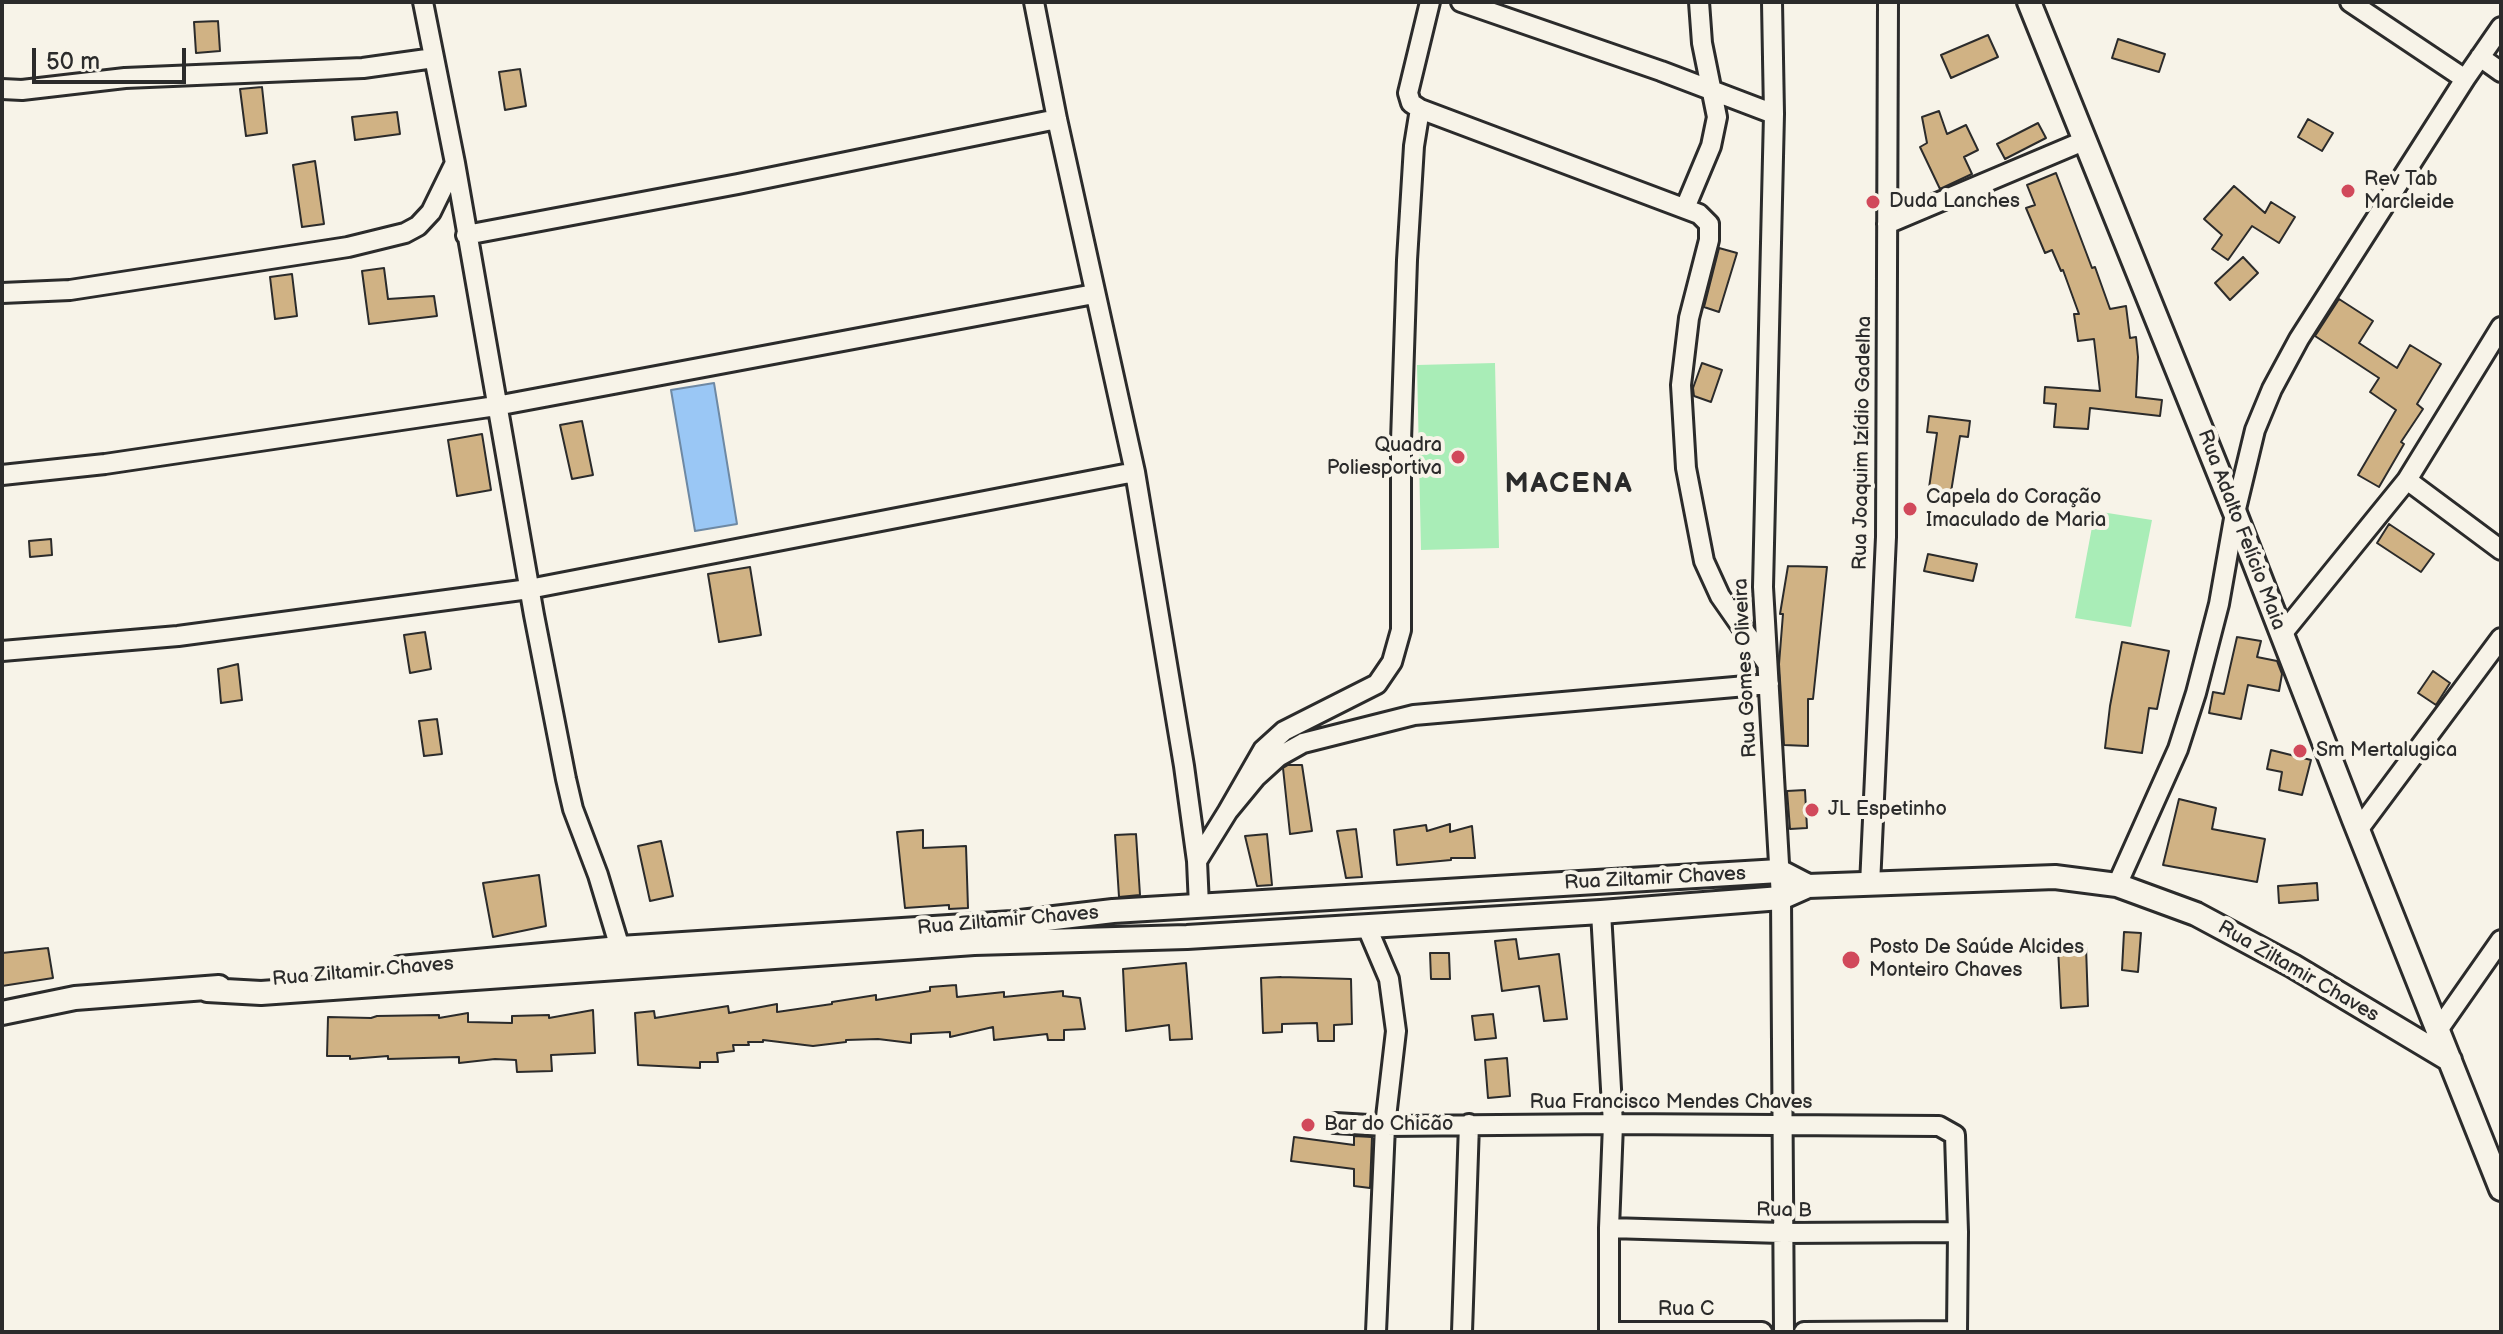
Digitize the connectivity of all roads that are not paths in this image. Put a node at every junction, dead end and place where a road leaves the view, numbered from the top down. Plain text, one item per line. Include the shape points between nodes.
1 (423, 2) edge
2 (1034, 2) edge
3 (1430, 2) edge
4 (1461, 2) edge
5 (1699, 2) edge
6 (1772, 2) edge
7 (1888, 2) edge
8 (2029, 2) edge
9 (2350, 2) edge
10 (2501, 27) edge
11 (2480, 57) junction
12 (434, 58) junction
13 (2501, 72) edge
14 (2465, 79) junction
15 (2, 89) edge
16 (1713, 91) junction
17 (1420, 109) junction
18 (1774, 114) junction
19 (1057, 119) junction
20 (2086, 140) junction
21 (455, 163) junction
22 (1685, 208) junction
23 (1887, 224) junction
24 (466, 235) junction
25 (2, 293) edge
26 (1094, 294) junction
27 (2501, 327) edge
28 (496, 406) junction
29 (1135, 472) junction
30 (2, 475) edge
31 (2407, 480) junction
32 (2235, 513) junction
33 (2501, 550) edge
34 (529, 589) junction
35 (2282, 634) junction
36 (2501, 638) edge
37 (2, 651) edge
38 (1767, 664) junction
39 (1769, 684) junction
40 (1228, 811) junction
41 (2358, 830) junction
42 (1197, 861) junction
43 (1779, 871) junction
44 (1870, 885) junction
45 (2117, 885) junction
46 (1808, 886) junction
47 (1781, 898) junction
48 (1199, 906) junction
49 (1113, 911) junction
50 (1601, 912) junction
51 (1366, 925) junction
52 (1116, 939) junction
53 (2501, 940) edge
54 (620, 948) junction
55 (729, 951) junction
56 (207, 990) junction
57 (2, 1013) edge
58 (2438, 1030) junction
59 (2450, 1060) junction
60 (1335, 1123) dead end
61 (1469, 1124) junction
62 (1613, 1124) junction
63 (1385, 1126) junction
64 (1784, 1126) junction
65 (2501, 1189) edge
66 (1609, 1228) junction
67 (1958, 1232) junction
68 (1782, 1233) junction
69 (1376, 1332) edge
70 (1462, 1332) edge
71 (1609, 1332) edge
72 (1762, 1332) edge
73 (1784, 1332) edge
74 (1804, 1332) edge
75 (1957, 1332) edge

1 - 12 street
2 - 19 street
3 - 17 street via 1408,93
4 - 16 street
5 - 16 street
6 - 18 street, Rua Gomes Oliveira
7 - 23 street, Rua Joaquim Izídio Gadelha
8 - 20 street, Rua Adalto Felício Maia
9 - 14 street
10 - 11 street
11 - 13 street
11 - 14 street
12 - 15 street via 363,68
12 - 21 street
14 - 32 street via 2272,389 2255,430
16 - 18 street
16 - 22 street via 1717,117 1711,146
17 - 22 street
17 - 40 street via 1406,276 1401,630 1392,662 1377,684 1284,731 1263,750
18 - 38 street, Rua Gomes Oliveira via 1763,587
19 - 24 street
19 - 26 street
20 - 23 street
20 - 32 street, Rua Adalto Felício Maia
21 - 24 street
21 - 25 street via 431,212 405,233 348,247 70,290
22 - 38 street via 1711,228 1689,318 1681,385 1686,468 1704,561 1720,596
23 - 44 street, Rua Joaquim Izídio Gadelha via 1886,537
24 - 28 street
26 - 28 street
26 - 29 street
27 - 31 street
28 - 30 street
28 - 34 street
29 - 34 street
29 - 42 street
31 - 33 street
31 - 35 street
32 - 35 street, Rua Adalto Felício Maia
32 - 45 street via 2196,693 2178,749
34 - 37 street via 178,636
34 - 54 street via 573,809
35 - 41 street, Rua Adalto Felício Maia
36 - 41 street
38 - 39 street, Rua Gomes Oliveira
39 - 40 street via 1414,715 1303,743 1278,757
39 - 43 street, Rua Gomes Oliveira
40 - 42 street
41 - 58 street, Rua Adalto Felício Maia
42 - 48 street
43 - 46 street, Rua Ziltamir Chaves
43 - 47 street, Rua Gomes Oliveira
43 - 48 street, Rua Ziltamir Chaves
44 - 45 street, Rua Ziltamir Chaves via 2055,877
44 - 46 street, Rua Ziltamir Chaves
45 - 59 street, Rua Ziltamir Chaves via 2196,914
46 - 47 street, Rua Ziltamir Chaves
47 - 50 street, Rua Ziltamir Chaves
47 - 64 street, Rua Gomes Oliveira
48 - 49 street, Rua Ziltamir Chaves
49 - 52 street
49 - 55 street, Rua Ziltamir Chaves
50 - 51 street, Rua Ziltamir Chaves
50 - 62 street
51 - 52 street, Rua Ziltamir Chaves
51 - 63 street via 1389,979 1396,1031
52 - 55 street, Rua Ziltamir Chaves
53 - 58 street
54 - 55 street, Rua Ziltamir Chaves
54 - 56 street, Rua Ziltamir Chaves
55 - 56 street, Rua Ziltamir Chaves via 261,993
56 - 57 street, Rua Ziltamir Chaves via 75,998
58 - 59 street, Rua Adalto Felício Maia
59 - 65 street, Rua Adalto Felício Maia
60 - 63 street, Rua Francisco Mendes Chaves
61 - 62 street, Rua Francisco Mendes Chaves
61 - 63 street, Rua Francisco Mendes Chaves
61 - 70 street
62 - 64 street, Rua Francisco Mendes Chaves
62 - 66 street
63 - 69 street
64 - 67 street, Rua Francisco Mendes Chaves via 1939,1126 1955,1135
64 - 68 street, Rua Gomes Oliveira
66 - 68 street, Rua B
66 - 71 street
67 - 68 street, Rua B
67 - 75 street
68 - 73 street, Rua Gomes Oliveira
71 - 72 street, Rua C
74 - 75 street

